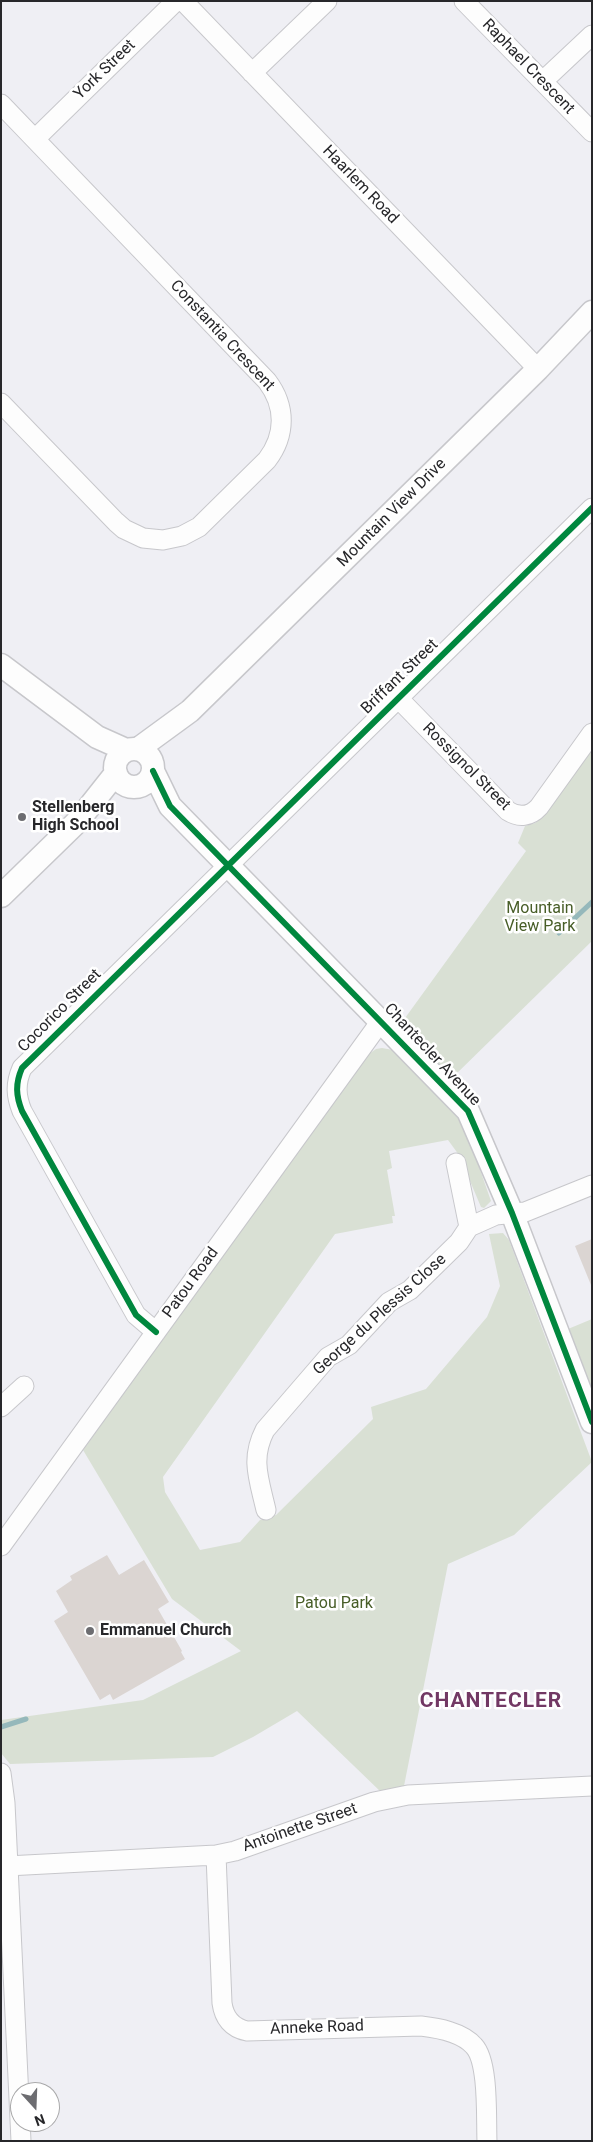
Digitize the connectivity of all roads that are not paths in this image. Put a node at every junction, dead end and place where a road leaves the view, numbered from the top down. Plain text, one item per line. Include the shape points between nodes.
1 (176, 1) edge
2 (183, 1) edge
3 (328, 1) edge
4 (464, 1) edge
5 (592, 35) edge
6 (252, 73) junction
7 (543, 81) junction
8 (1, 104) edge
9 (592, 132) edge
10 (35, 139) junction
11 (592, 312) edge
12 (538, 369) junction
13 (1, 403) edge
14 (592, 508) edge
15 (1, 665) edge
16 (398, 698) junction
17 (592, 733) edge
18 (133, 768) junction
19 (228, 865) junction
20 (1, 896) edge
21 (381, 1021) junction
22 (456, 1163) dead end
23 (592, 1185) edge
24 (512, 1213) junction
25 (469, 1227) junction
26 (156, 1332) junction
27 (24, 1386) dead end
28 (1, 1406) edge
29 (592, 1422) edge
30 (266, 1510) dead end
31 (1, 1546) edge
32 (1, 1773) edge
33 (592, 1786) edge
34 (216, 1855) junction
35 (7, 1866) junction
36 (21, 2141) edge
37 (487, 2141) edge

1 - 10 street, York Street
2 - 6 street, Haarlem Road
3 - 6 street
4 - 7 street, Raphael Crescent
5 - 7 street
6 - 12 street, Haarlem Road
7 - 9 street, Raphael Crescent
8 - 10 street, Constantia Crescent
10 - 13 street, Constantia Crescent via 267,381 279,400 281,432 268,460 199,527 173,539 154,540 134,534 116,522
11 - 12 street, Mountain View Drive
12 - 18 street, Mountain View Drive via 190,711 171,739
14 - 16 street, Briffant Street
15 - 18 street, Chantecler Avenue
16 - 17 street, Rossignol Street via 508,811 519,816 531,814 540,806
16 - 19 street, Briffant Street
18 - 19 street, Chantecler Avenue via 149,798 170,806
18 - 20 street, Mountain View Drive
19 - 21 street, Chantecler Avenue
19 - 26 street, Cocorico Street via 27,1061 16,1087 22,1110 136,1315
21 - 24 street, Chantecler Avenue via 468,1111
21 - 26 street, Patou Road
22 - 25 street
23 - 24 street, George du Plessis Close via 525,1212
24 - 25 street, George du Plessis Close via 496,1215
24 - 29 street, Chantecler Avenue
25 - 30 street, George du Plessis Close via 459,1242 410,1290 389,1302 349,1346 328,1357 265,1430 255,1464
26 - 31 street, Patou Road
27 - 28 street
32 - 35 street
33 - 34 street, Antoinette Street via 408,1795 374,1802 242,1849
34 - 35 street, Antoinette Street
34 - 37 street, Anneke Road via 222,2003 230,2022 247,2031 421,2026 435,2027 462,2037 474,2046 483,2064
35 - 36 street

